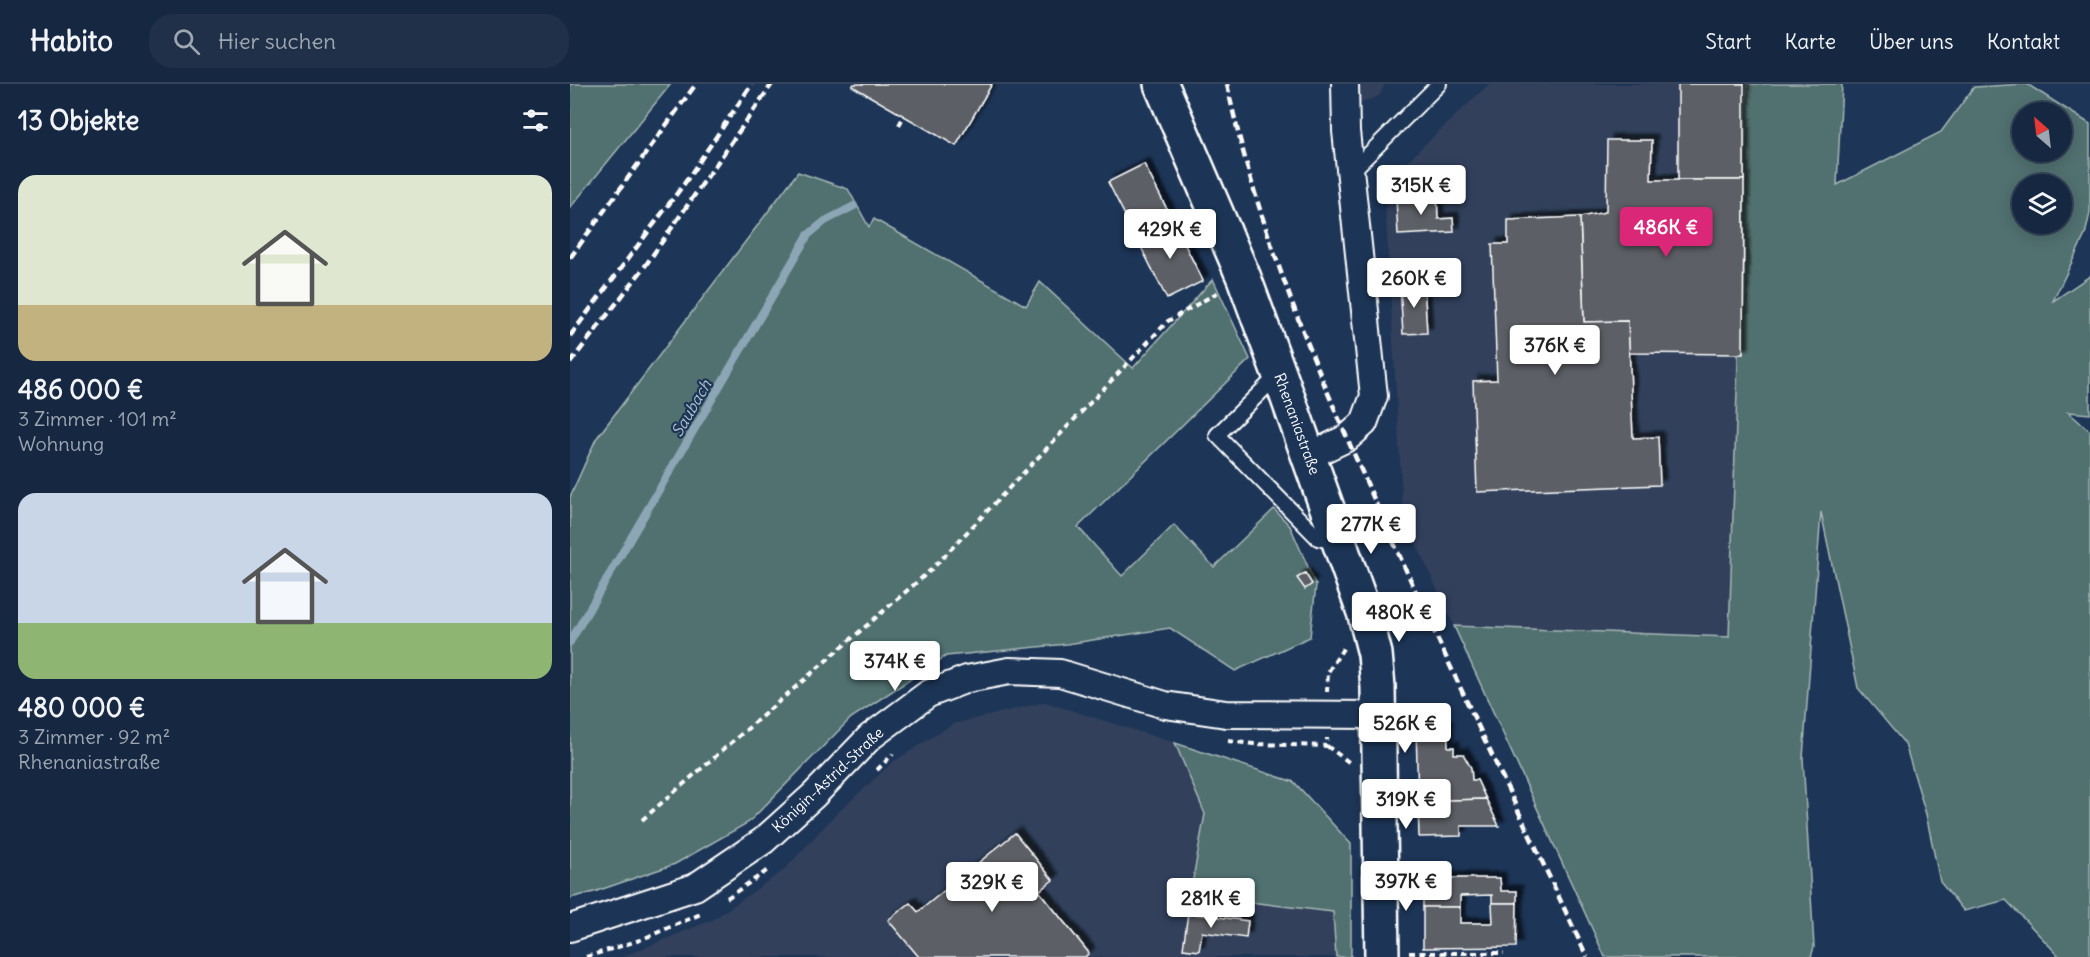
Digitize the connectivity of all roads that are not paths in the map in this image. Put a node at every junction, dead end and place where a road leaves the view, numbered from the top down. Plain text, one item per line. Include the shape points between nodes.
1 (1161, 84) edge
2 (1346, 84) edge
3 (1439, 84) edge
4 (1350, 173) junction
5 (1279, 374) junction
6 (1309, 456) junction
7 (1340, 543) junction
8 (1378, 715) junction
9 (570, 927) edge
10 (1382, 955) edge

1 - 5 street, Rhenaniastraße via 1244,278
2 - 4 street
3 - 4 lane
4 - 6 street via 1374,396 1364,423 1347,438
5 - 6 street, Rhenaniastraße
5 - 7 lane via 1217,435 1318,538
6 - 7 street, Rhenaniastraße
7 - 8 street, Rhenaniastraße via 1375,654
8 - 9 street, Königin-Astrid-Straße via 1226,714 1165,705 1059,674 1009,671 967,679 928,694 870,737 763,842 695,887
8 - 10 street, Rhenaniastraße

